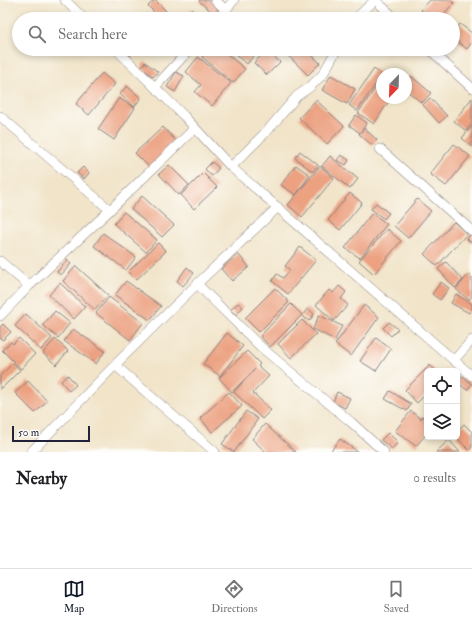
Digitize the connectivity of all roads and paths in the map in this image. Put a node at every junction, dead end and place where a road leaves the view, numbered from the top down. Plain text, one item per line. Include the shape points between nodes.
1 (65, 0) edge
2 (215, 0) edge
3 (234, 0) edge
4 (375, 0) edge
5 (226, 10) joint
6 (77, 12) edge
7 (362, 12) edge
8 (388, 12) edge
9 (123, 56) edge
10 (184, 56) edge
11 (333, 56) edge
12 (437, 56) edge
13 (155, 87) junction
14 (472, 88) edge
15 (0, 116) edge
16 (195, 128) junction
17 (380, 150) dead end
18 (231, 167) junction
19 (278, 207) junction
20 (110, 210) junction
21 (472, 232) edge
22 (0, 260) edge
23 (197, 284) junction
24 (29, 286) junction
25 (0, 316) edge
26 (472, 340) edge
27 (454, 360) junction
28 (115, 365) junction
29 (472, 376) edge
30 (36, 450) edge
31 (215, 452) edge
32 (384, 452) edge

1 - 6 street
2 - 5 street
3 - 5 street
4 - 7 street
4 - 8 street
9 - 13 street
10 - 13 street
11 - 18 street via 323,74 297,96
12 - 14 street
13 - 16 street
15 - 20 street
16 - 18 street
16 - 20 street
17 - 21 street
18 - 19 street
19 - 23 street
19 - 27 street
20 - 24 street
22 - 24 street
23 - 28 street
23 - 32 street via 262,348
24 - 25 street
26 - 27 street
27 - 29 street
28 - 30 street
28 - 31 street

